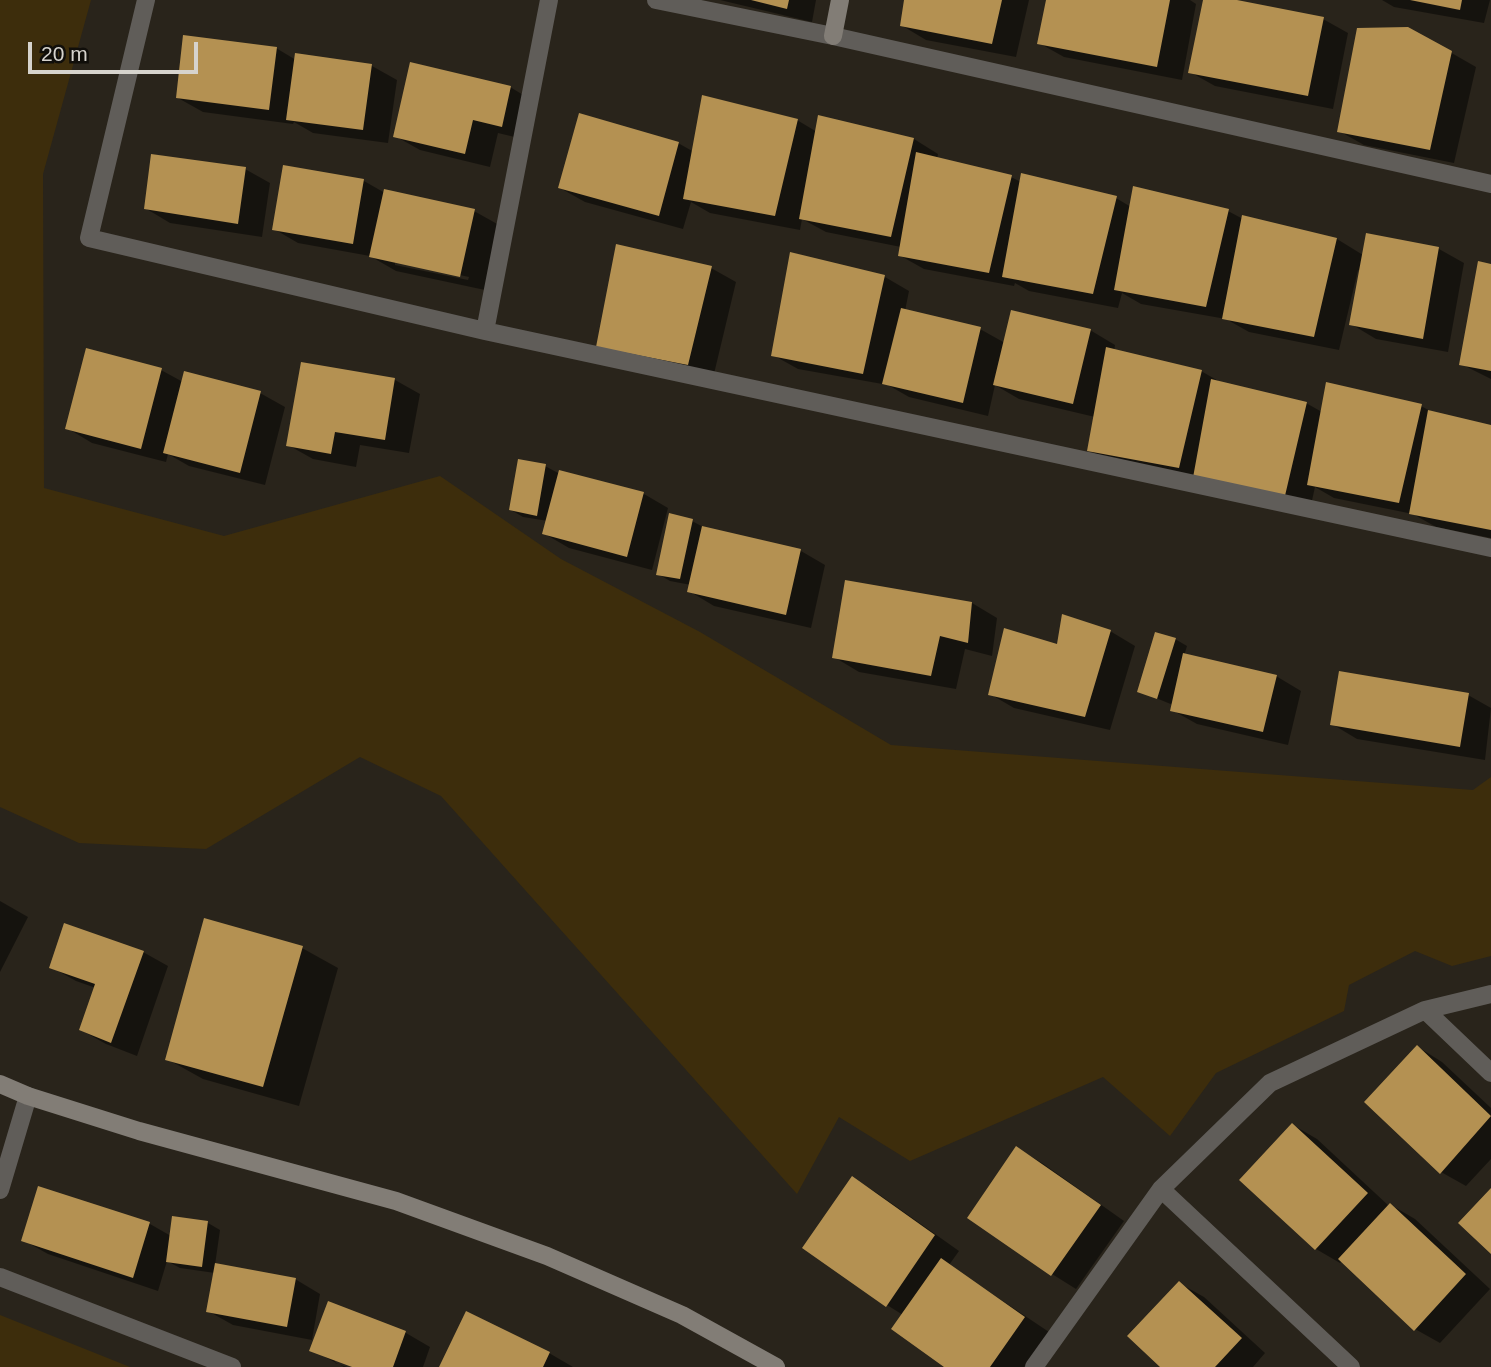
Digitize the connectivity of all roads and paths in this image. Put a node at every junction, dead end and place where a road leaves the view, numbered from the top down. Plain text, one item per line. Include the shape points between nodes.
1 (146, 0) edge
2 (549, 0) edge
3 (656, 0) edge
4 (841, 0) edge
5 (833, 36) junction
6 (1491, 184) edge
7 (485, 331) junction
8 (1491, 548) edge
9 (1491, 993) edge
10 (1425, 1010) junction
11 (1491, 1073) edge
12 (0, 1084) edge
13 (28, 1096) junction
14 (1161, 1189) junction
15 (0, 1191) edge
16 (0, 1277) edge
17 (232, 1367) edge
18 (776, 1367) edge
19 (1034, 1367) edge
20 (1352, 1367) edge

1 - 7 street via 89,238
2 - 7 street
3 - 5 street
4 - 5 street
5 - 6 street
7 - 8 street
9 - 10 street
10 - 11 street
10 - 14 street via 1270,1083
12 - 13 street
13 - 15 street
13 - 18 street via 409,1205 547,1256 670,1309
14 - 19 street
14 - 20 street
16 - 17 street

